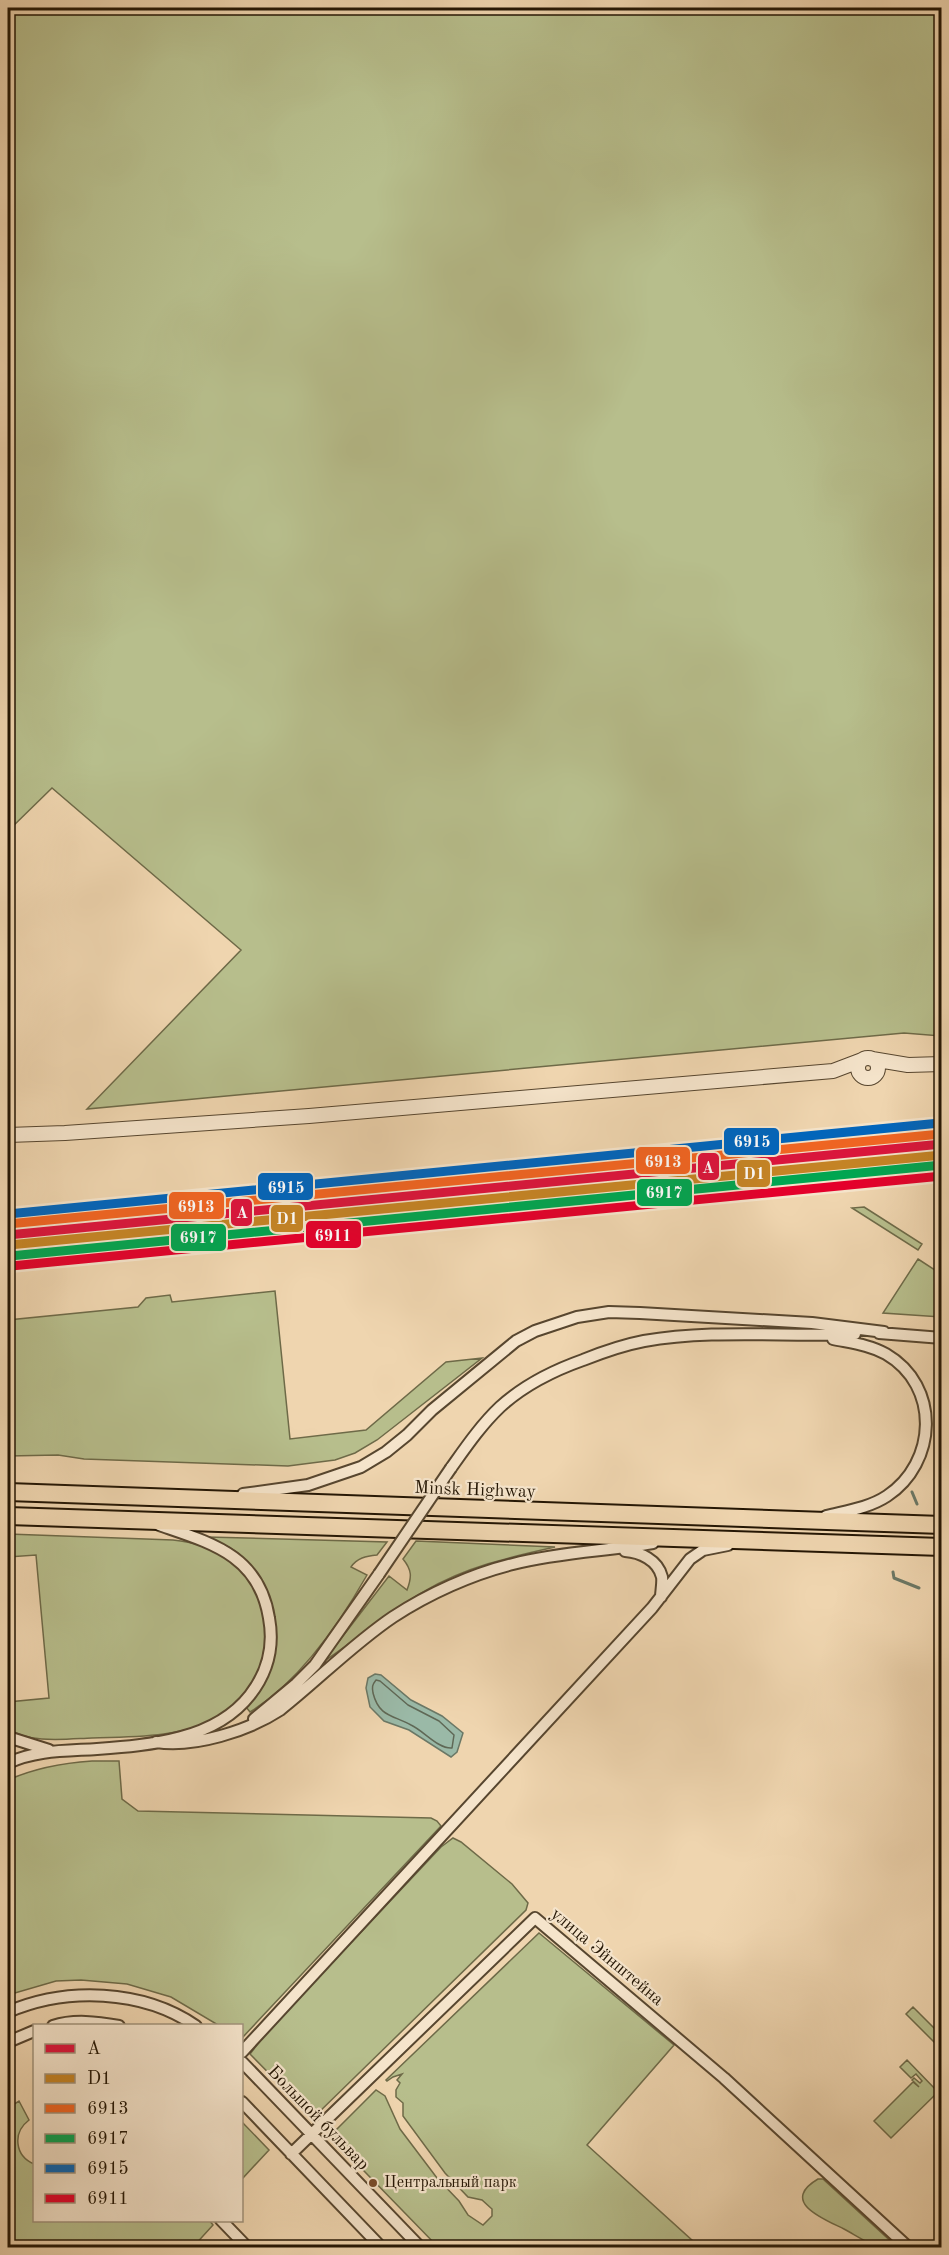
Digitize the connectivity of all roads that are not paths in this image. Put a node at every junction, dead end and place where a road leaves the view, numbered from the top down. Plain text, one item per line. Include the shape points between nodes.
1 (867, 1060) junction
2 (942, 1064) edge
3 (908, 1065) junction
4 (832, 1071) junction
5 (869, 1077) junction
6 (8, 1134) edge
7 (884, 1332) junction
8 (816, 1335) junction
9 (942, 1338) edge
10 (8, 1492) edge
11 (189, 1499) junction
12 (8, 1516) edge
13 (141, 1521) junction
14 (804, 1521) junction
15 (942, 1525) edge
16 (680, 1538) junction
17 (745, 1541) junction
18 (942, 1546) edge
19 (614, 1550) junction
20 (661, 1597) junction
21 (244, 1727) junction
22 (8, 1737) edge
23 (156, 1742) junction
24 (52, 1750) junction
25 (8, 1763) edge
26 (8, 2012) edge
27 (59, 2024) edge
28 (113, 2024) edge
29 (194, 2024) edge
30 (33, 2031) edge
31 (8, 2042) edge
32 (243, 2051) edge
33 (243, 2063) edge
34 (243, 2103) edge
35 (311, 2133) junction
36 (291, 2154) junction
37 (223, 2222) edge
38 (248, 2247) edge
39 (382, 2247) edge
40 (421, 2247) edge
41 (909, 2247) edge

1 - 3 street
1 - 4 street
1 - 5 street via 858,1069
2 - 3 street
3 - 5 street
4 - 5 street
4 - 6 street via 309,1116
7 - 8 street
7 - 9 street
7 - 11 street via 812,1323 640,1313 577,1317 516,1341 407,1435 361,1467 308,1485
8 - 14 street via 870,1347 902,1366 921,1394 927,1428 925,1444 910,1475 885,1498
8 - 21 street, bridge via 699,1336 645,1341 577,1362 527,1385 480,1428 315,1665
10 - 11 highway, Minsk Highway
11 - 14 highway, Minsk Highway
12 - 13 highway
13 - 16 highway
13 - 23 street via 213,1544 240,1560 264,1597 271,1630 267,1662 246,1700 208,1728
14 - 15 highway, Minsk Highway
16 - 17 highway
16 - 19 street
17 - 18 highway
17 - 20 street via 703,1550 686,1564
19 - 20 street via 645,1556 657,1566 662,1578
19 - 21 street via 513,1564 440,1592 393,1617 280,1710
20 - 32 street
21 - 23 street via 191,1742
22 - 24 street
23 - 24 street
24 - 25 street
26 - 29 street via 25,2004 95,1995 141,2001
27 - 28 street
30 - 31 street
33 - 35 street, Большой бульвар
34 - 36 street
35 - 36 street, улица Эйнштейна
35 - 40 street, Большой бульвар
35 - 41 street, улица Эйнштейна via 535,1918 724,2078
36 - 39 street
37 - 38 street

